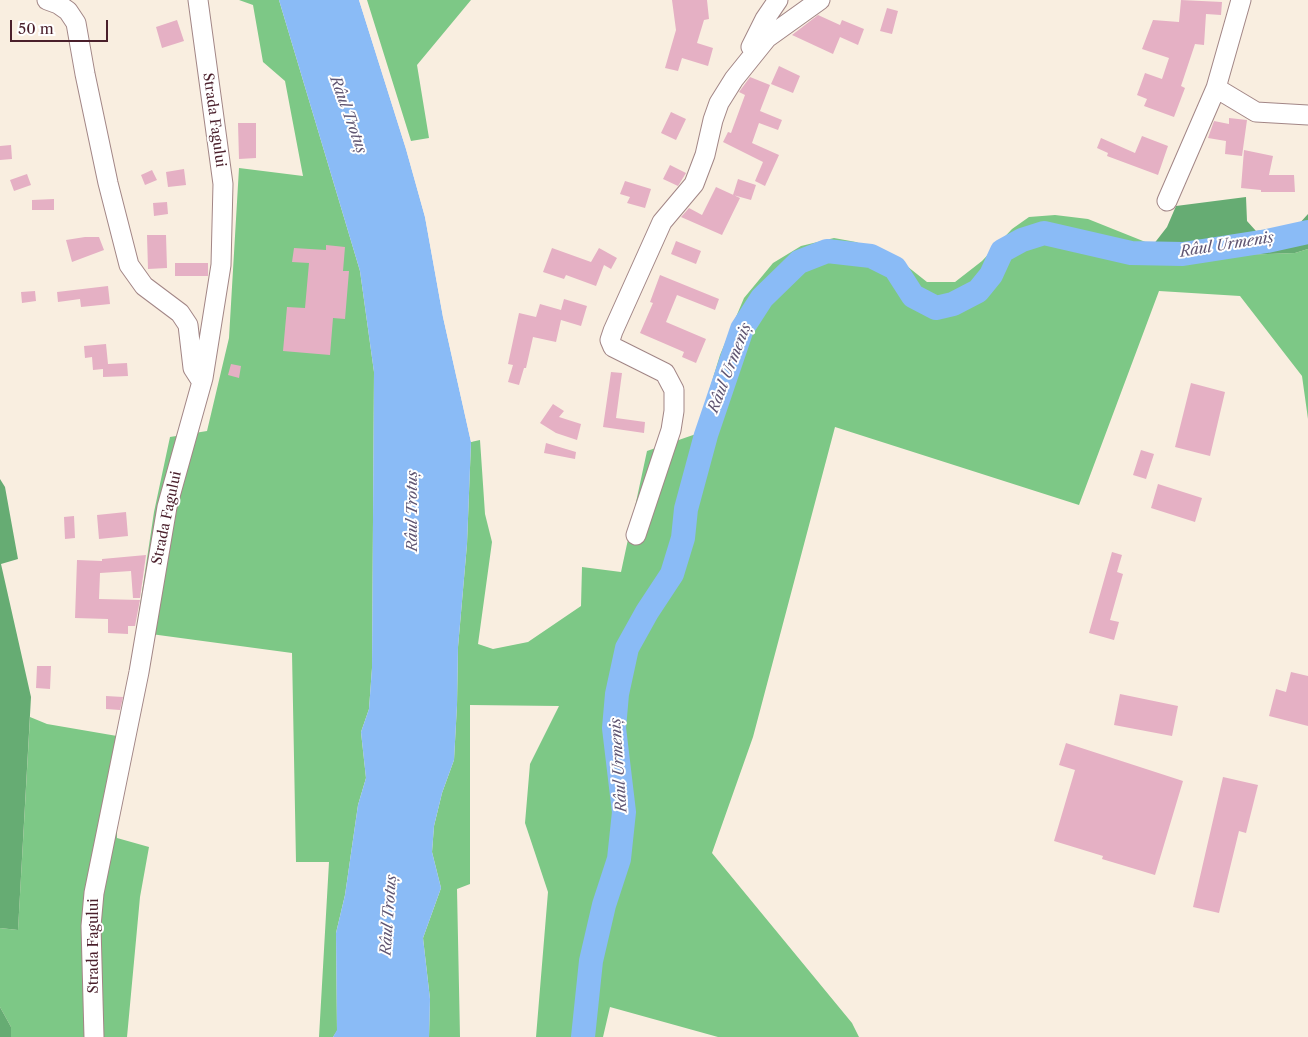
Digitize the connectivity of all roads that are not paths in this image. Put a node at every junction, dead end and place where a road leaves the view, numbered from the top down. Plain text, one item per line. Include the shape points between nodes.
1 (47, 0) edge
2 (198, 0) edge
3 (778, 0) edge
4 (820, 0) edge
5 (1241, 0) edge
6 (734, 79) junction
7 (1216, 88) junction
8 (1308, 116) edge
9 (1167, 201) dead end
10 (202, 382) junction
11 (636, 535) dead end
12 (94, 1037) edge

1 - 10 street via 68,11 76,23 106,174 129,266 144,286 180,313 188,326 193,368
2 - 10 street, Strada Fagului via 220,157 223,207 221,265
3 - 6 street
4 - 6 street via 767,38
5 - 7 street
6 - 11 street via 719,103 694,184 662,222 611,336 614,346 665,373 674,390 671,430
7 - 8 street via 1256,112
7 - 9 street
10 - 12 street, Strada Fagului via 165,517 137,682 94,893 91,926

